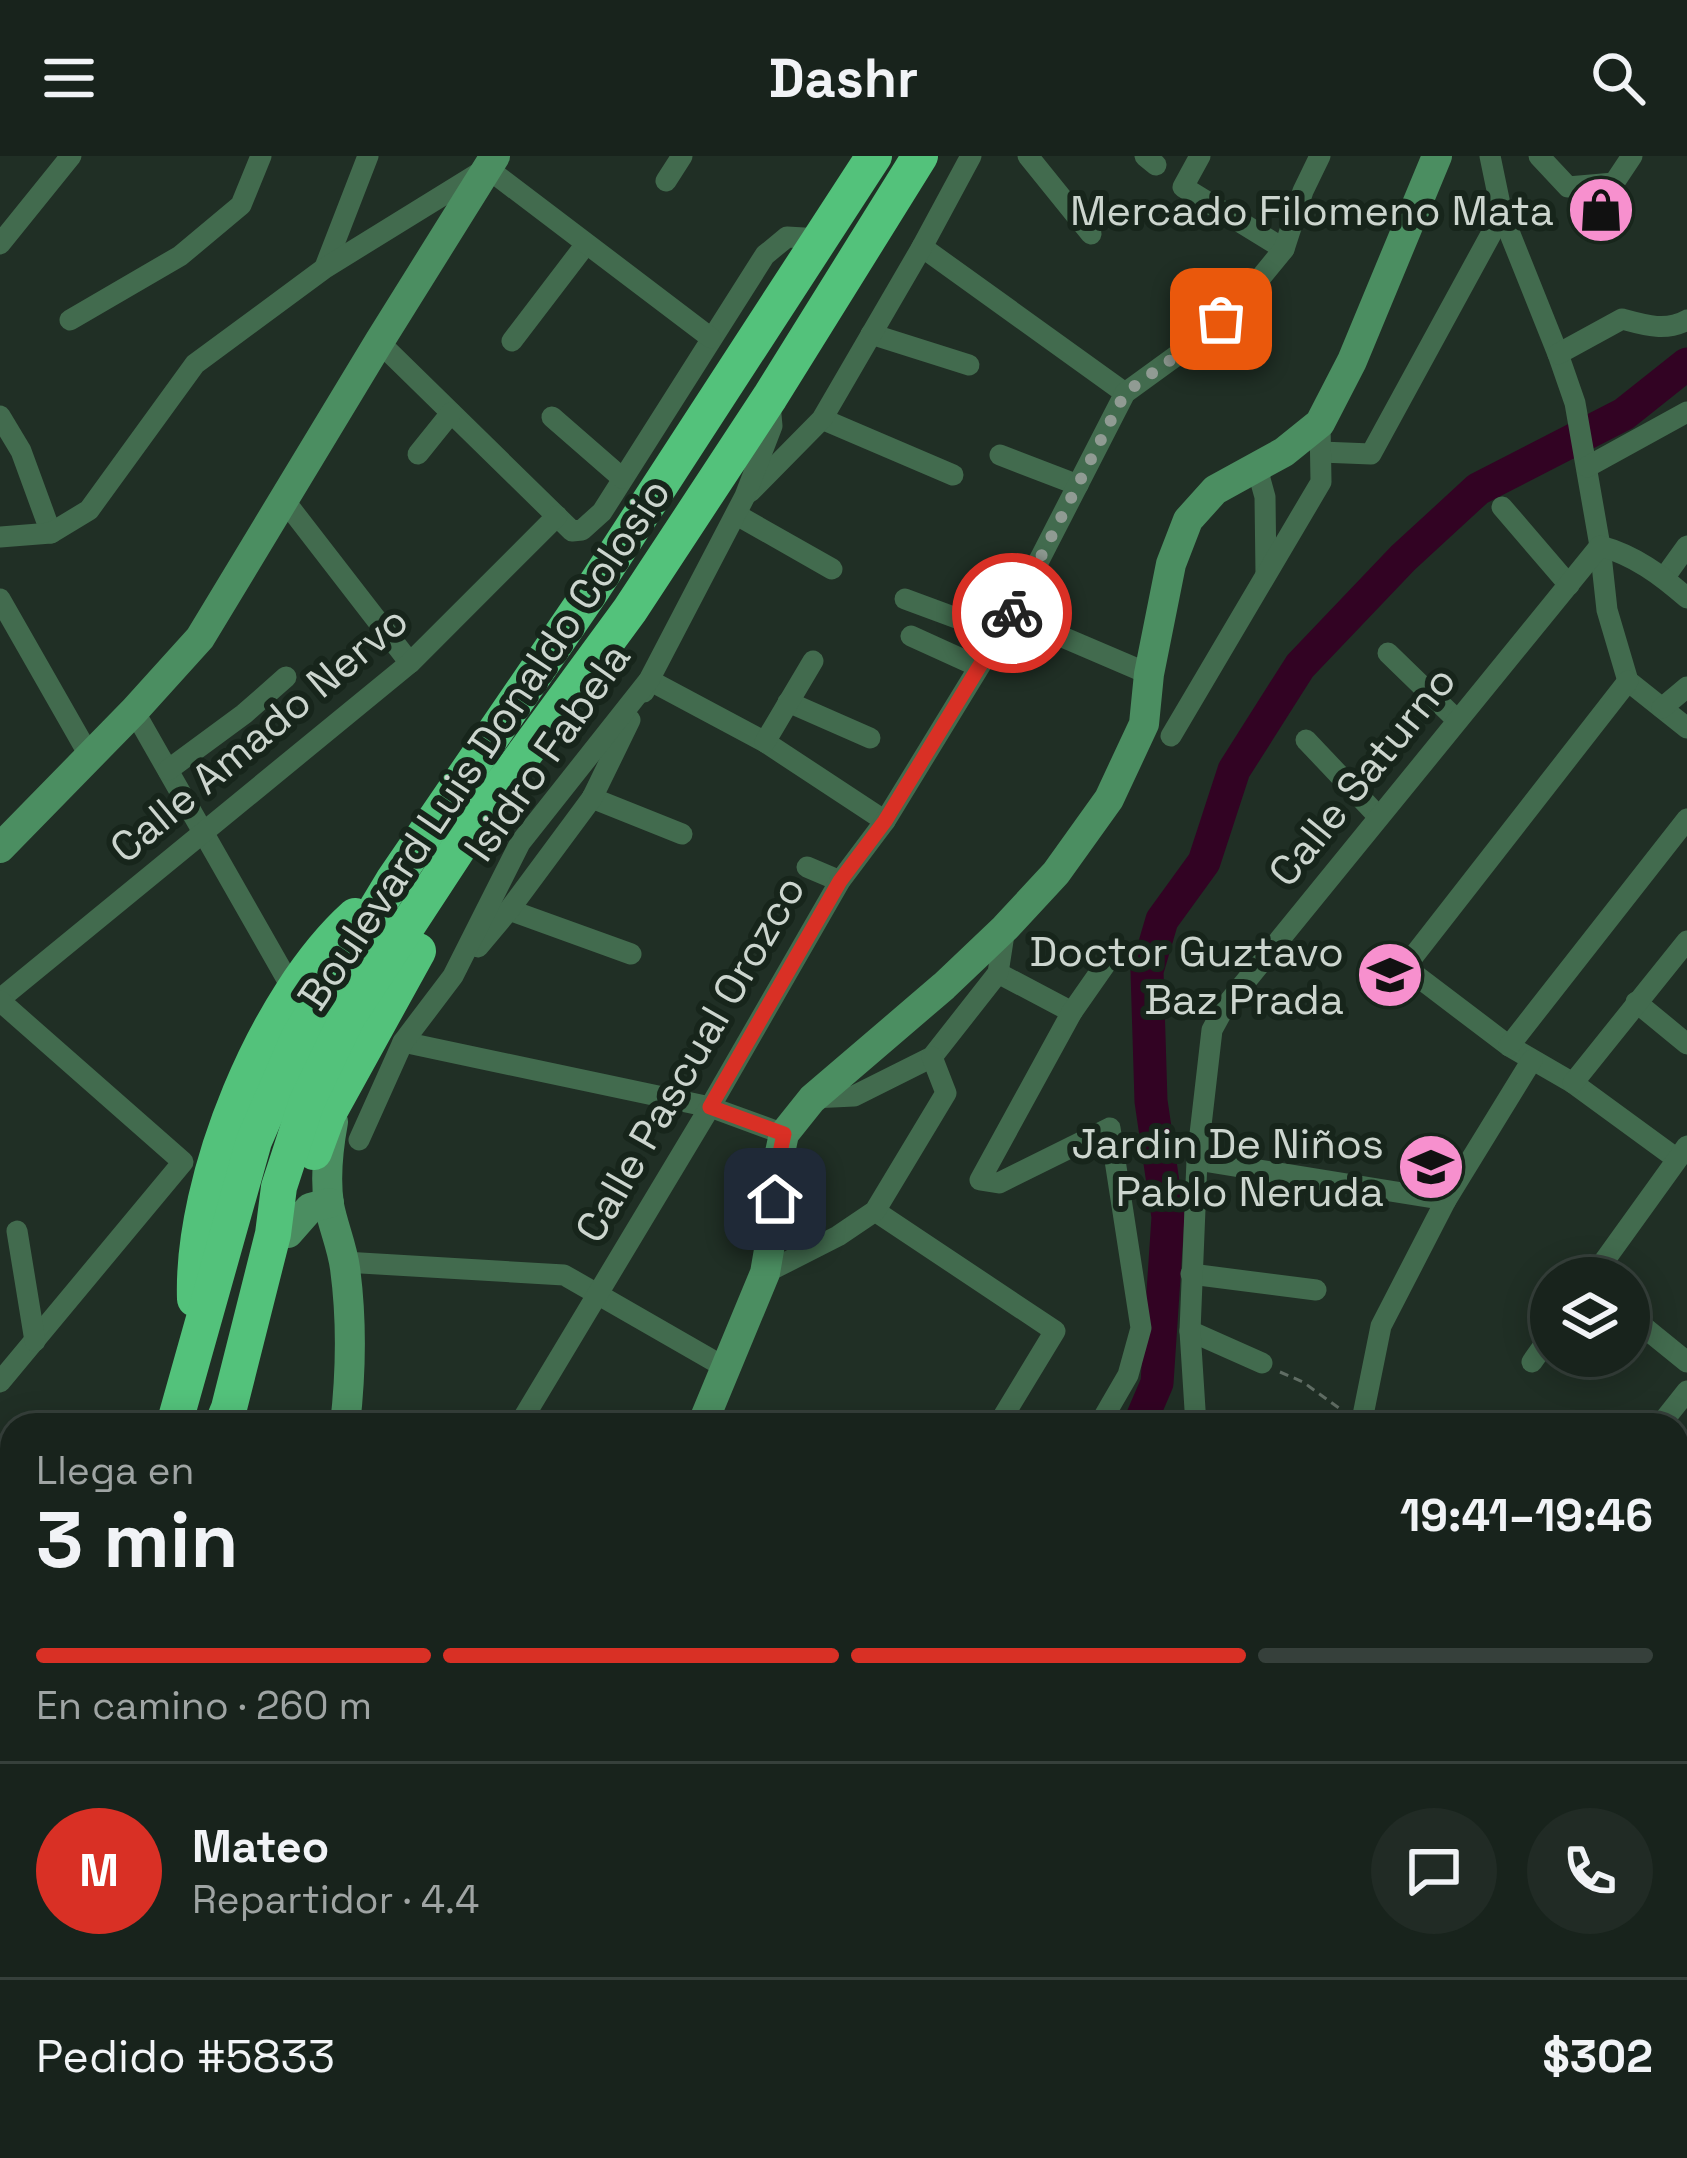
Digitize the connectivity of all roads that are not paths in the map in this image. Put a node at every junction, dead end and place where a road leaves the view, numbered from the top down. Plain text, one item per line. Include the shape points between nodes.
1 (70, 156) edge
2 (262, 156) edge
3 (368, 156) edge
4 (682, 156) edge
5 (874, 156) edge
6 (920, 156) edge
7 (971, 156) edge
8 (1028, 156) edge
9 (1200, 156) edge
10 (1320, 156) edge
11 (1437, 156) edge
12 (1490, 156) edge
13 (1539, 156) edge
14 (1631, 156) edge
15 (491, 162) edge
16 (667, 181) dead end
17 (1502, 214) junction
18 (1091, 234) dead end
19 (821, 238) junction
20 (0, 244) edge
21 (586, 244) junction
22 (922, 247) junction
23 (1284, 248) junction
24 (325, 268) junction
25 (776, 302) junction
26 (70, 320) dead end
27 (1687, 320) edge
28 (814, 326) junction
29 (872, 334) junction
30 (711, 338) junction
31 (512, 340) dead end
32 (379, 342) junction
33 (1558, 354) junction
34 (969, 365) dead end
35 (1125, 393) junction
36 (770, 397) junction
37 (1683, 404) edge
38 (451, 413) junction
39 (0, 416) edge
40 (552, 416) dead end
41 (822, 419) junction
42 (1320, 438) junction
43 (418, 454) dead end
44 (1000, 455) dead end
45 (1586, 458) junction
46 (1257, 468) junction
47 (953, 475) dead end
48 (622, 478) junction
49 (1078, 485) junction
50 (284, 500) junction
51 (741, 506) junction
52 (1502, 507) dead end
53 (557, 516) junction
54 (51, 533) junction
55 (0, 537) edge
56 (1600, 546) junction
57 (1687, 546) edge
58 (832, 569) dead end
59 (1266, 575) junction
60 (1664, 578) junction
61 (1569, 585) junction
62 (594, 587) junction
63 (1687, 598) edge
64 (0, 599) edge
65 (905, 599) dead end
66 (630, 610) junction
67 (1004, 624) junction
68 (911, 636) dead end
69 (1388, 653) dead end
70 (813, 662) dead end
71 (410, 663) junction
72 (977, 666) junction
73 (1149, 674) junction
74 (286, 677) dead end
75 (650, 680) junction
76 (1628, 681) junction
77 (1687, 687) edge
78 (788, 703) junction
79 (1687, 707) edge
80 (1662, 708) junction
81 (134, 711) junction
82 (1457, 720) junction
83 (1687, 728) edge
84 (1171, 736) dead end
85 (870, 738) dead end
86 (1306, 740) dead end
87 (764, 742) junction
88 (89, 754) junction
89 (168, 770) junction
90 (592, 798) junction
91 (1378, 815) junction
92 (1687, 819) edge
93 (885, 821) junction
94 (204, 833) junction
95 (682, 834) dead end
96 (0, 848) edge
97 (807, 867) dead end
98 (393, 881) junction
99 (840, 881) junction
100 (428, 895) junction
101 (509, 910) junction
102 (1005, 928) junction
103 (1687, 941) edge
104 (632, 954) dead end
105 (1108, 959) dead end
106 (998, 973) junction
107 (453, 976) junction
108 (293, 990) junction
109 (0, 1000) edge
110 (1636, 1002) junction
111 (1072, 1012) junction
112 (404, 1042) junction
113 (1687, 1044) edge
114 (1509, 1046) junction
115 (932, 1057) junction
116 (1532, 1060) junction
117 (1573, 1083) junction
118 (812, 1099) junction
119 (336, 1101) junction
120 (710, 1107) junction
121 (784, 1134) junction
122 (359, 1140) dead end
123 (1682, 1152) edge
124 (1197, 1160) junction
125 (1446, 1200) junction
126 (329, 1203) junction
127 (875, 1211) junction
128 (17, 1231) dead end
129 (288, 1233) junction
130 (1607, 1257) edge
131 (344, 1262) junction
132 (265, 1264) junction
133 (765, 1273) junction
134 (1191, 1274) junction
135 (1316, 1290) dead end
136 (598, 1294) junction
137 (1190, 1331) junction
138 (1650, 1332) edge
139 (199, 1337) junction
140 (35, 1341) junction
141 (1687, 1362) edge
142 (1262, 1364) road end
143 (726, 1368) junction
144 (0, 1382) edge
145 (177, 1413) edge
146 (228, 1413) edge
147 (346, 1413) edge
148 (526, 1413) edge
149 (707, 1413) edge
150 (1005, 1413) edge
151 (1106, 1413) edge
152 (1195, 1413) edge
153 (1363, 1413) edge

1 - 20 street
2 - 26 street via 242,205 179,256
3 - 24 street
4 - 16 street
5 - 19 highway, Boulevard Luis Donaldo Colosio
6 - 28 highway, Boulevard Luis Donaldo Colosio
7 - 22 street
8 - 18 street
9 - 23 street via 1183,187
10 - 23 street, Calle Pascual Orozco
11 - 42 main road
12 - 17 street
13 - 14 street via 1568,187 1614,183
15 - 21 street
15 - 24 street
15 - 32 main road
17 - 33 street
17 - 42 street via 1371,454
19 - 25 highway, Boulevard Luis Donaldo Colosio
19 - 30 street via 788,237 765,255
21 - 30 street
21 - 31 street
22 - 29 street
22 - 35 street
23 - 35 street, Calle Pascual Orozco via 1198,340
24 - 54 street via 195,364 89,510
25 - 28 highway via 776,319 704,430 706,439 726,440 799,334
25 - 62 highway, Boulevard Luis Donaldo Colosio
27 - 33 street via 1654,327 1622,319
28 - 36 highway, Boulevard Luis Donaldo Colosio
29 - 34 street
29 - 41 street
30 - 48 street
32 - 38 street
32 - 50 main road
33 - 45 street
35 - 49 street, Calle Pascual Orozco
36 - 51 street, Isidro Fabela via 772,425
36 - 66 highway, Boulevard Luis Donaldo Colosio
37 - 45 street
38 - 43 street
38 - 53 street
39 - 54 street
40 - 48 street
41 - 47 street
41 - 51 street
42 - 46 main road
42 - 59 street via 1321,482
44 - 49 street
45 - 56 street
46 - 59 street
46 - 73 main road via 1216,490 1188,520
48 - 53 street via 582,530
49 - 67 street, Calle Pascual Orozco
50 - 71 street
50 - 81 main road via 200,638
51 - 58 street
51 - 75 street, Isidro Fabela
52 - 61 street
53 - 71 street, Calle Amado Nervo
54 - 55 street
56 - 60 street
56 - 61 street, Calle Saturno
56 - 76 street via 1607,610
57 - 60 street
59 - 84 street
60 - 63 street
61 - 82 street, Calle Saturno
62 - 66 highway via 660,499 670,494 685,502
62 - 98 highway, Boulevard Luis Donaldo Colosio
64 - 88 street
65 - 67 street
66 - 100 highway, Boulevard Luis Donaldo Colosio
67 - 72 street, Calle Pascual Orozco
67 - 73 street
68 - 72 street
69 - 82 street
70 - 78 street
71 - 94 street, Calle Amado Nervo
72 - 93 street, Calle Pascual Orozco
73 - 102 main road via 1144,724 1109,799
74 - 89 street
75 - 87 street
75 - 90 street
75 - 107 street, Isidro Fabela via 520,843
76 - 80 street
76 - 114 street via 1405,967
77 - 80 street
78 - 85 street
78 - 87 street
79 - 80 street
80 - 83 street
81 - 88 main road
81 - 89 street
82 - 91 street, Calle Saturno
86 - 91 street
87 - 93 street
88 - 96 main road
89 - 94 street
90 - 95 street
90 - 101 street
91 - 124 street, Calle Saturno via 1212,1030
92 - 114 street
93 - 99 street, Calle Pascual Orozco
94 - 108 street
94 - 109 street, Calle Amado Nervo
97 - 99 street
98 - 108 highway via 333,935
98 - 139 highway, Boulevard Luis Donaldo Colosio via 298,1037 262,1120
99 - 120 street, Calle Pascual Orozco
100 - 119 highway via 426,936
100 - 132 highway, Boulevard Luis Donaldo Colosio via 347,1018 306,1105
101 - 104 street
101 - 107 street
102 - 106 street
102 - 118 main road
103 - 110 street
105 - 111 street
106 - 111 street
106 - 115 street
107 - 112 street, Isidro Fabela
108 - 139 highway via 231,1114 205,1204 195,1261
109 - 140 street via 183,1162
110 - 113 street
110 - 117 street
111 - 151 street via 980,1180 999,1183 1110,1128 1141,1328
112 - 120 street
112 - 122 street, Isidro Fabela
114 - 116 street
115 - 118 street via 854,1096
115 - 127 street via 946,1093
116 - 117 street
116 - 125 street
117 - 123 street
118 - 121 main road
119 - 126 main road
119 - 129 highway
120 - 121 street
120 - 136 street, Calle Pascual Orozco
121 - 133 main road
123 - 130 street
124 - 125 street
124 - 134 street, Calle Saturno
125 - 153 street via 1381,1326
126 - 129 main road via 310,1208
126 - 131 main road
127 - 133 street
127 - 150 street via 1055,1331
128 - 140 street
129 - 132 highway
131 - 136 street via 564,1275
131 - 147 main road
132 - 146 highway, Boulevard Luis Donaldo Colosio
133 - 143 main road
134 - 135 street
134 - 137 street, Calle Saturno
136 - 143 street
136 - 148 street, Calle Pascual Orozco
137 - 142 street
137 - 152 street, Calle Saturno
138 - 141 street
139 - 145 highway, Boulevard Luis Donaldo Colosio
140 - 144 street
143 - 149 main road

